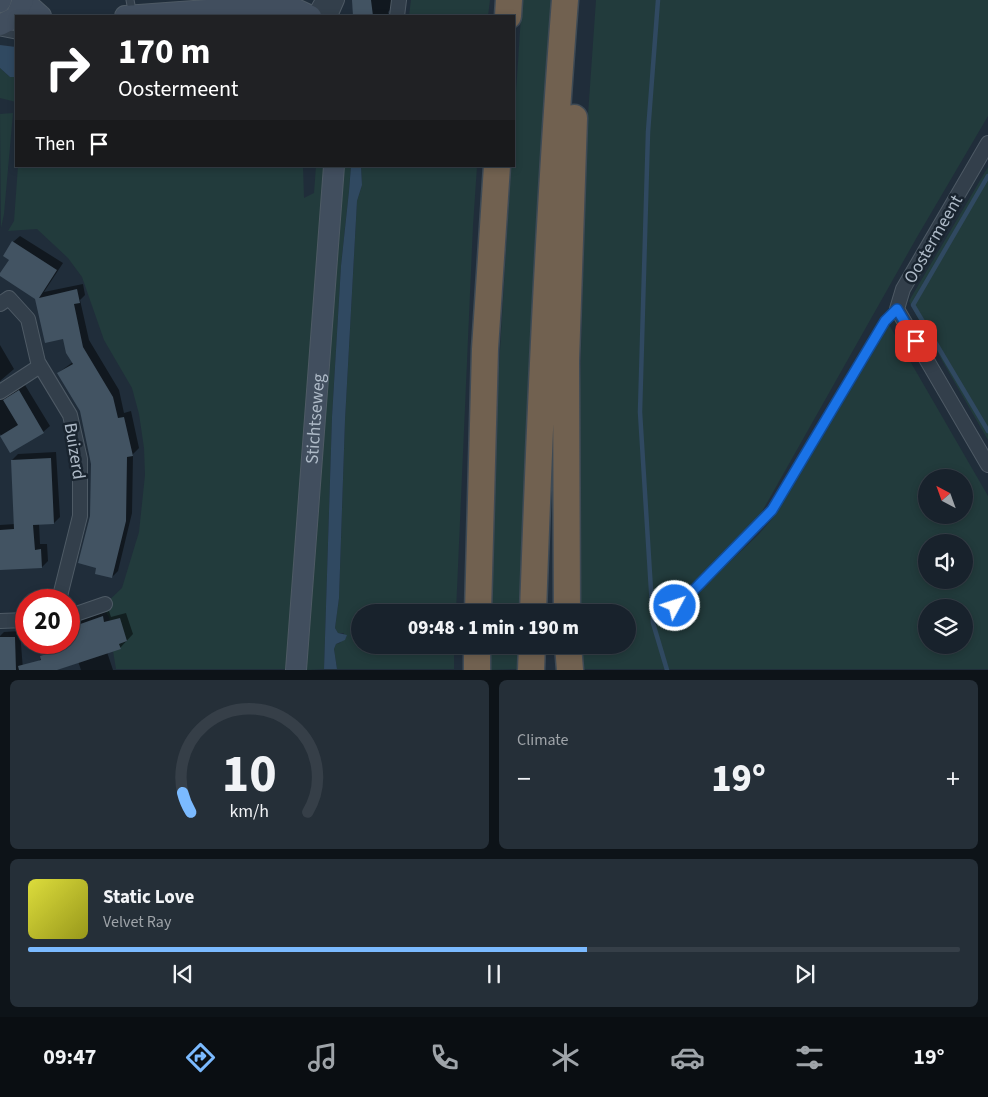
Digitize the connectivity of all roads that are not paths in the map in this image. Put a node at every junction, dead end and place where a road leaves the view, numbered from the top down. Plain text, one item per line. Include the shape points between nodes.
1 (14, 0) edge
2 (23, 0) edge
3 (28, 0) edge
4 (323, 0) edge
5 (337, 0) edge
6 (399, 0) edge
7 (509, 0) edge
8 (565, 0) edge
9 (579, 0) edge
10 (129, 7) edge
11 (0, 13) edge
12 (16, 15) edge
13 (17, 15) edge
14 (40, 15) edge
15 (311, 15) edge
16 (314, 15) edge
17 (330, 15) edge
18 (397, 15) edge
19 (508, 15) edge
20 (15, 17) edge
21 (15, 18) edge
22 (0, 25) edge
23 (0, 32) edge
24 (15, 35) edge
25 (988, 144) edge
26 (334, 167) edge
27 (497, 167) edge
28 (3, 297) edge
29 (897, 309) junction
30 (40, 366) junction
31 (0, 392) edge
32 (988, 465) edge
33 (62, 589) edge
34 (105, 604) dead end
35 (478, 604) edge
36 (533, 604) edge
37 (567, 604) edge
38 (80, 613) edge
39 (665, 613) dead end
40 (15, 620) edge
41 (0, 621) edge
42 (477, 654) edge
43 (532, 654) edge
44 (569, 654) edge
45 (296, 670) edge
46 (477, 670) edge
47 (531, 670) edge
48 (570, 670) edge

1 - 12 street
2 - 13 street
3 - 14 street
4 - 16 street
5 - 17 street
6 - 18 street
7 - 19 highway
8 - 36 highway via 542,370
9 - 37 highway via 566,361
10 - 15 street via 276,5
11 - 20 lane
21 - 22 street
23 - 24 lane
25 - 29 street, Oostermeent via 903,289
26 - 45 street, Stichtseweg
27 - 35 highway via 486,350
28 - 30 street, Buizerd via 28,319
29 - 32 street
29 - 39 lane via 885,321 772,510 685,599
30 - 31 street
30 - 33 street, Buizerd via 70,415 80,463 80,516
34 - 38 street
40 - 41 street
42 - 46 highway
43 - 47 highway
44 - 48 highway

